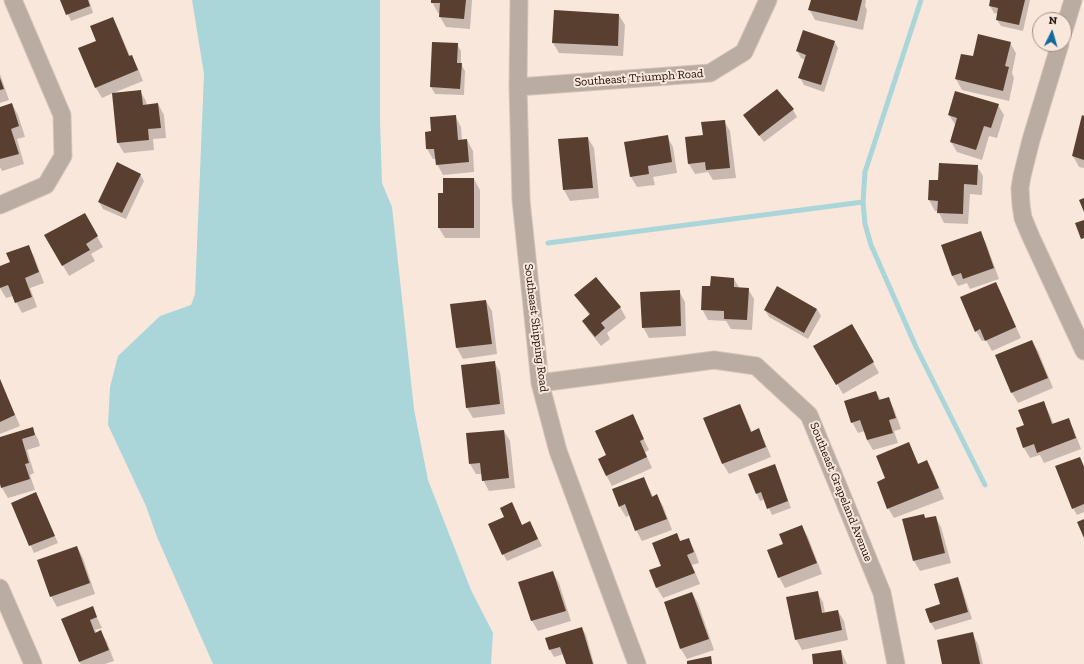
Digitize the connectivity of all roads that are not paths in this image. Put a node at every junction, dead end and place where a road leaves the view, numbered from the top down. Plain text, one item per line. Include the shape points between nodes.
1 (13, 0) edge
2 (519, 0) edge
3 (768, 0) edge
4 (1073, 0) edge
5 (1069, 12) edge
6 (1058, 52) edge
7 (518, 87) junction
8 (0, 205) edge
9 (1084, 351) edge
10 (540, 383) junction
11 (0, 588) edge
12 (33, 664) edge
13 (637, 664) edge
14 (896, 664) edge

1 - 8 street via 62,115 63,156 46,185
2 - 7 street, Southeast Shipping Road
3 - 7 street, Southeast Triumph Road via 744,52 710,73
4 - 5 street
6 - 9 street via 1022,176 1021,205 1031,238
7 - 10 street, Southeast Shipping Road via 521,200
10 - 13 street, Southeast Shipping Road via 558,451
10 - 14 street, Southeast Grapeland Avenue via 714,360 756,366 809,415 882,593
11 - 12 street

